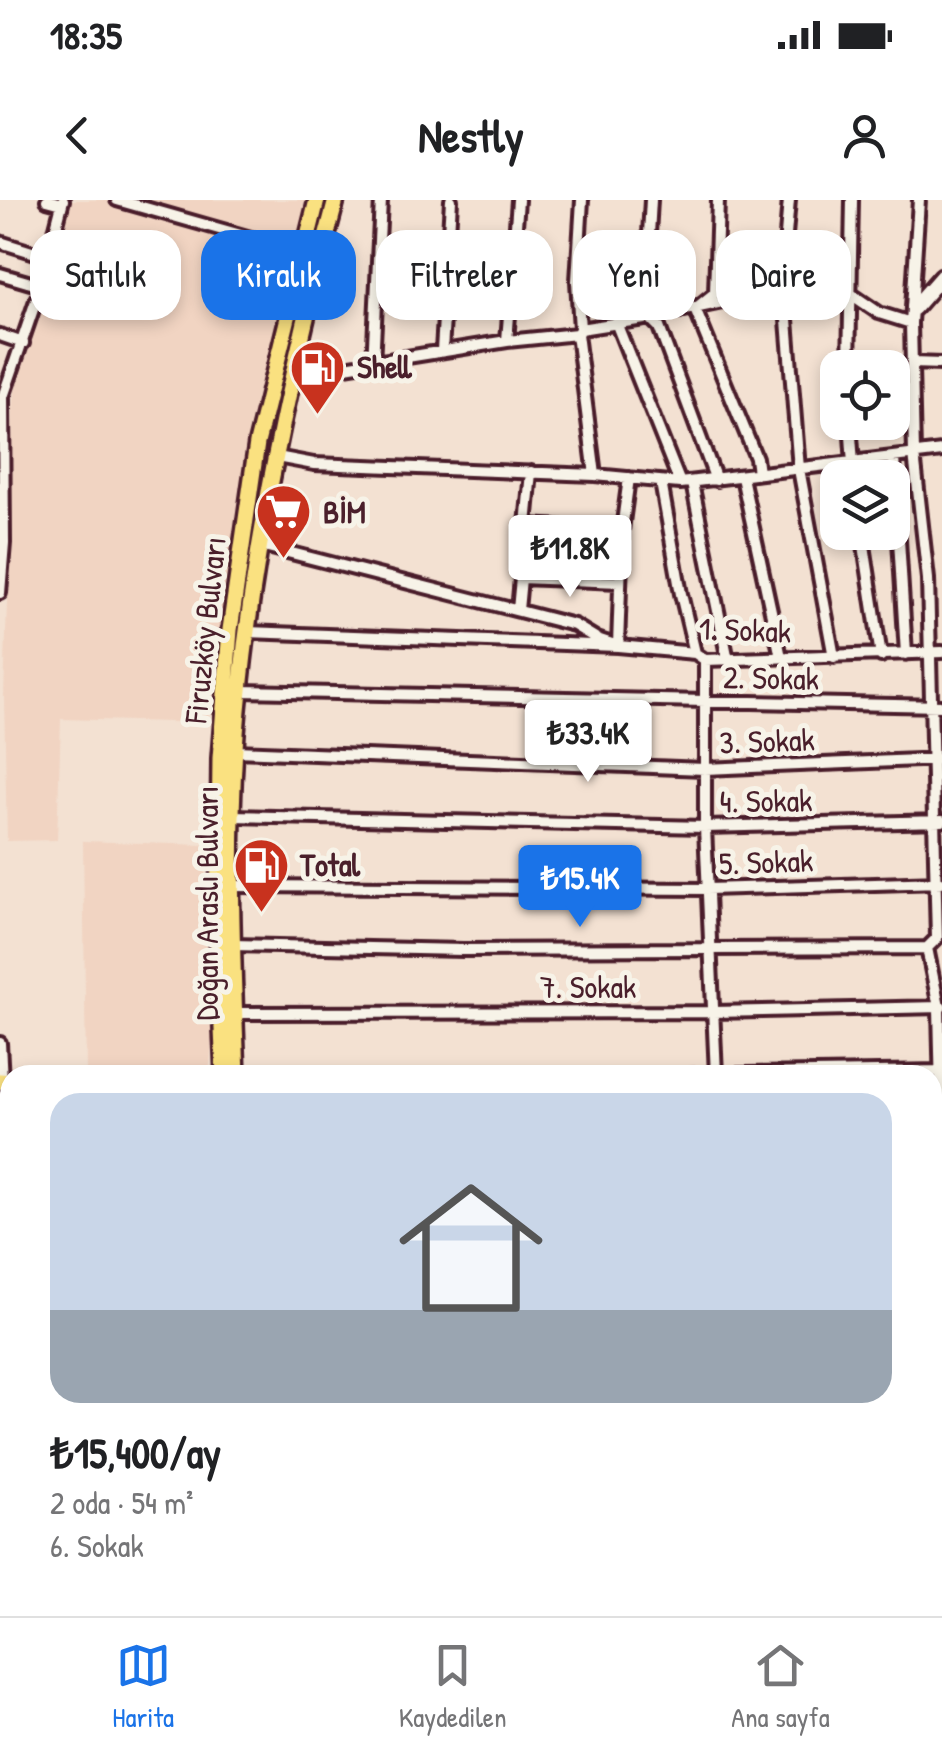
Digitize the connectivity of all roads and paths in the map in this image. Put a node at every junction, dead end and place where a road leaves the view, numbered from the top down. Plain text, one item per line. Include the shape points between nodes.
1 (48, 200) edge
2 (117, 200) edge
3 (318, 200) edge
4 (336, 200) edge
5 (382, 200) edge
6 (450, 200) edge
7 (518, 200) edge
8 (582, 200) edge
9 (651, 200) edge
10 (718, 200) edge
11 (789, 200) edge
12 (852, 200) edge
13 (919, 200) edge
14 (62, 202) edge
15 (55, 230) edge
16 (223, 230) edge
17 (310, 230) edge
18 (650, 230) edge
19 (786, 230) edge
20 (851, 230) edge
21 (0, 242) edge
22 (30, 251) edge
23 (0, 274) edge
24 (942, 276) edge
25 (30, 283) edge
26 (851, 294) edge
27 (696, 309) edge
28 (696, 312) edge
29 (913, 316) junction
30 (31, 320) edge
31 (288, 320) edge
32 (640, 320) edge
33 (651, 320) edge
34 (787, 320) edge
35 (848, 320) edge
36 (617, 326) junction
37 (578, 332) junction
38 (0, 335) edge
39 (508, 341) junction
40 (24, 342) junction
41 (849, 350) edge
42 (442, 351) junction
43 (373, 364) junction
44 (912, 364) junction
45 (942, 364) edge
46 (294, 375) junction
47 (273, 379) junction
48 (2, 396) edge
49 (850, 440) edge
50 (942, 452) edge
51 (914, 454) junction
52 (285, 458) junction
53 (894, 458) junction
54 (851, 460) joint
55 (820, 465) edge
56 (799, 469) junction
57 (253, 470) junction
58 (531, 472) junction
59 (758, 473) junction
60 (595, 475) junction
61 (742, 477) junction
62 (629, 478) junction
63 (716, 480) junction
64 (661, 482) junction
65 (686, 483) junction
66 (2, 489) edge
67 (526, 526) junction
68 (622, 530) junction
69 (2, 542) edge
70 (260, 545) junction
71 (865, 550) edge
72 (256, 567) junction
73 (521, 578) junction
74 (620, 582) junction
75 (0, 587) edge
76 (518, 610) junction
77 (247, 632) junction
78 (618, 646) junction
79 (936, 653) edge
80 (906, 654) junction
81 (881, 656) junction
82 (700, 657) junction
83 (782, 657) junction
84 (834, 657) junction
85 (728, 660) junction
86 (240, 691) junction
87 (706, 702) junction
88 (937, 706) edge
89 (235, 751) junction
90 (938, 759) edge
91 (705, 768) junction
92 (232, 816) junction
93 (938, 822) edge
94 (706, 827) junction
95 (939, 882) edge
96 (232, 886) junction
97 (708, 889) junction
98 (940, 939) edge
99 (232, 945) junction
100 (927, 948) junction
101 (710, 950) junction
102 (941, 1007) edge
103 (713, 1012) junction
104 (234, 1013) junction
105 (224, 1065) edge
106 (237, 1065) edge
107 (716, 1065) edge
108 (941, 1065) edge

1 - 14 street
2 - 16 street
3 - 17 main road, Firuzköy Bulvarı
4 - 46 main road
5 - 43 street
6 - 42 street
7 - 39 street
8 - 37 street
9 - 18 street
10 - 27 street via 715,292
11 - 19 street
12 - 20 street
13 - 29 street
14 - 15 street
21 - 22 street
23 - 25 street
24 - 29 street
26 - 29 street via 879,313
28 - 59 street
29 - 44 street
30 - 40 street
31 - 47 main road, Firuzköy Bulvarı
32 - 36 street
33 - 63 street via 659,326
34 - 56 street
35 - 41 street
36 - 37 street
36 - 65 street
37 - 39 street
37 - 60 street
38 - 40 street
39 - 42 street
40 - 48 street
42 - 43 street
43 - 46 street
44 - 45 street
44 - 51 street
46 - 52 main road, Doğan Araslı Bulvarı via 281,437
47 - 52 main road via 266,444
47 - 57 main road, Firuzköy Bulvarı
48 - 66 street
49 - 54 street
50 - 51 street
51 - 53 street
51 - 79 street
52 - 58 street
52 - 70 main road, Doğan Araslı Bulvarı
53 - 54 street
53 - 80 street
55 - 56 street
56 - 59 street
56 - 84 street
57 - 72 main road via 262,466 265,474 251,540
57 - 105 main road, Firuzköy Bulvarı via 220,758
58 - 60 street
58 - 67 street
59 - 61 street
60 - 62 street
61 - 63 street
61 - 83 street
62 - 64 street
62 - 68 street
63 - 65 street
64 - 65 street
64 - 82 street
65 - 85 street
66 - 69 street
67 - 68 street
67 - 73 street
68 - 74 street
69 - 75 street
70 - 72 main road, Doğan Araslı Bulvarı
70 - 76 street
71 - 81 street
72 - 77 main road, Doğan Araslı Bulvarı
73 - 74 street
73 - 76 street
74 - 78 street
76 - 78 street
77 - 78 street, 1. Sokak
77 - 86 main road, Doğan Araslı Bulvarı
78 - 82 street, 1. Sokak
79 - 80 street, 1. Sokak
79 - 88 street
80 - 81 street, 1. Sokak
81 - 84 street, 1. Sokak
82 - 85 street, 1. Sokak
82 - 87 street
83 - 84 street, 1. Sokak
83 - 85 street, 1. Sokak
86 - 87 street, 2. Sokak
86 - 89 main road, Doğan Araslı Bulvarı
87 - 88 street, 2. Sokak
87 - 91 street
88 - 90 street
89 - 91 street, 3. Sokak
89 - 92 main road, Doğan Araslı Bulvarı
90 - 91 street, 3. Sokak
90 - 93 street
91 - 94 street
92 - 94 street, 4. Sokak
92 - 96 main road, Doğan Araslı Bulvarı
93 - 94 street, 4. Sokak
93 - 95 street
94 - 97 street
95 - 97 street, 5. Sokak
95 - 98 street
96 - 97 street, 5. Sokak
96 - 99 main road, Doğan Araslı Bulvarı
97 - 101 street
98 - 100 street
99 - 101 street
99 - 104 main road, Doğan Araslı Bulvarı
100 - 101 street
100 - 102 street
101 - 103 street
102 - 103 street, 7. Sokak
102 - 108 street
103 - 104 street, 7. Sokak
103 - 107 street
104 - 106 main road, Doğan Araslı Bulvarı

